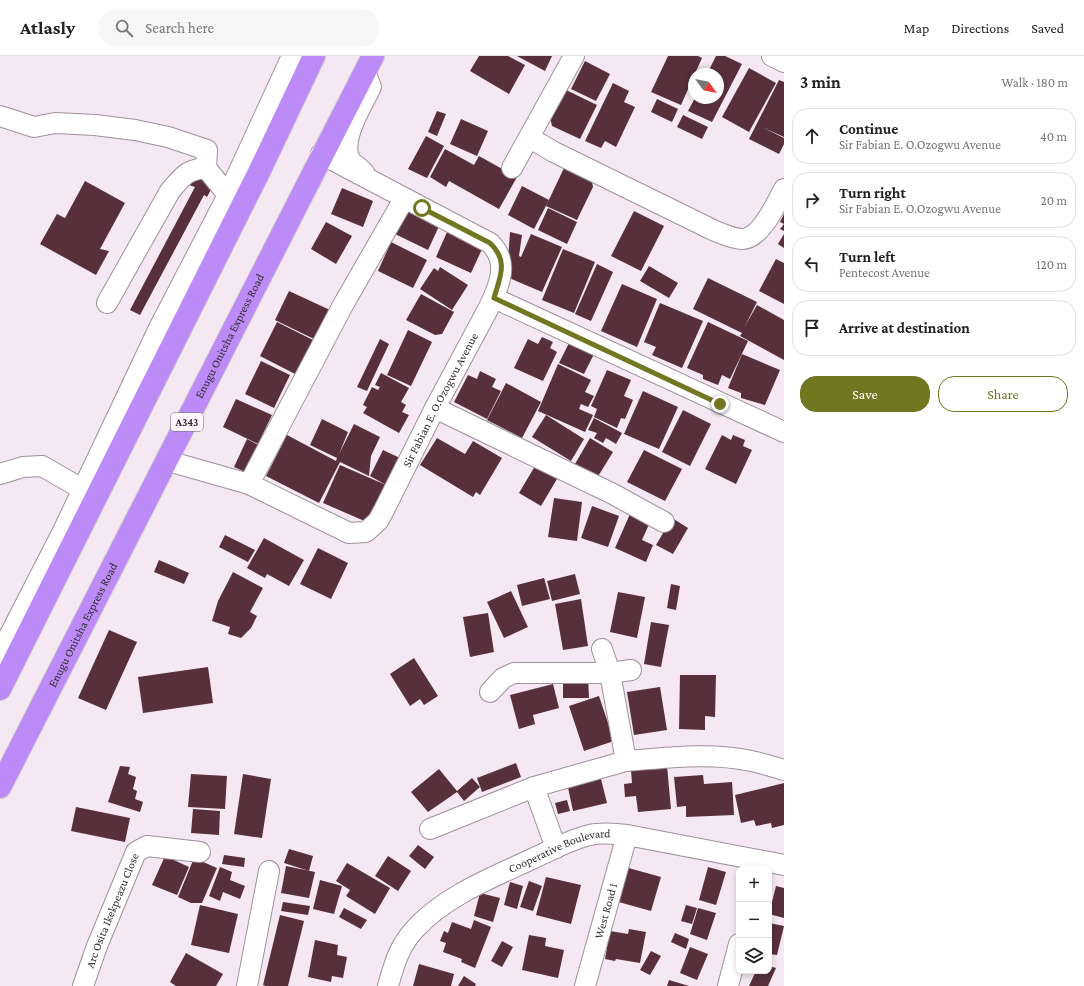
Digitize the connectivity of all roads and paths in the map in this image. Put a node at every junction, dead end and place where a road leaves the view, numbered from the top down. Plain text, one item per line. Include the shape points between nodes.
1 (292, 56) edge
2 (314, 56) edge
3 (574, 56) edge
4 (772, 56) edge
5 (784, 62) edge
6 (369, 64) edge
7 (0, 116) edge
8 (530, 138) junction
9 (321, 154) junction
10 (206, 168) junction
11 (512, 168) dead end
12 (368, 179) junction
13 (228, 195) junction
14 (782, 196) edge
15 (404, 198) junction
16 (494, 298) junction
17 (107, 303) dead end
18 (435, 408) junction
19 (784, 432) edge
20 (168, 461) junction
21 (0, 474) edge
22 (249, 484) junction
23 (82, 489) junction
24 (664, 522) dead end
25 (602, 649) dead end
26 (0, 654) edge
27 (631, 670) dead end
28 (610, 673) junction
29 (0, 689) edge
30 (490, 692) dead end
31 (626, 761) junction
32 (784, 770) edge
33 (0, 787) edge
34 (534, 787) junction
35 (430, 828) dead end
36 (627, 835) junction
37 (556, 848) junction
38 (200, 852) dead end
39 (757, 864) edge
40 (784, 865) edge
41 (269, 871) dead end
42 (736, 955) edge
43 (83, 986) edge
44 (247, 986) edge
45 (388, 986) edge
46 (585, 986) edge
47 (728, 986) edge

1 - 13 street
2 - 29 highway via 252,186
3 - 8 street
4 - 5 street
6 - 9 highway, Enugu Onitsha Express Road / A343
6 - 12 street via 372,87 354,120 348,138 351,161 361,168
7 - 10 street via 34,127 55,123 95,125 168,137 207,150
8 - 11 street
8 - 14 street via 715,231 734,238 743,239 756,234
9 - 12 street, Sir Fabian E. O.Ozogwu Avenue
9 - 20 highway, Enugu Onitsha Express Road / A343
10 - 13 street
10 - 17 street via 192,170 170,191
12 - 15 street, Sir Fabian E. O.Ozogwu Avenue
13 - 23 street via 160,326
15 - 16 street, Sir Fabian E. O.Ozogwu Avenue via 490,243 496,249 501,258 502,270
15 - 22 street
16 - 18 street, Sir Fabian E. O.Ozogwu Avenue
16 - 19 street
18 - 22 street, Sir Fabian E. O.Ozogwu Avenue via 378,522 366,532 349,534
18 - 24 street via 613,494
20 - 22 street, Sir Fabian E. O.Ozogwu Avenue
20 - 33 highway, Enugu Onitsha Express Road / A343
21 - 23 street via 23,467 42,466
23 - 26 street
25 - 28 street
27 - 28 street
28 - 30 street via 514,673 503,678
28 - 31 street
31 - 32 street via 709,756 751,760
31 - 34 street
34 - 35 street
34 - 37 street
36 - 37 street, Cooperative Boulevard via 592,835
36 - 39 street, Cooperative Boulevard
36 - 46 street, West Road 1
37 - 45 street, Cooperative Boulevard via 492,878 442,906 415,929 405,942 395,959
38 - 43 street, Arc Osita Ikekpeazu Close via 147,846 136,852 96,946
39 - 40 street, Cooperative Boulevard
41 - 44 street
42 - 47 street

